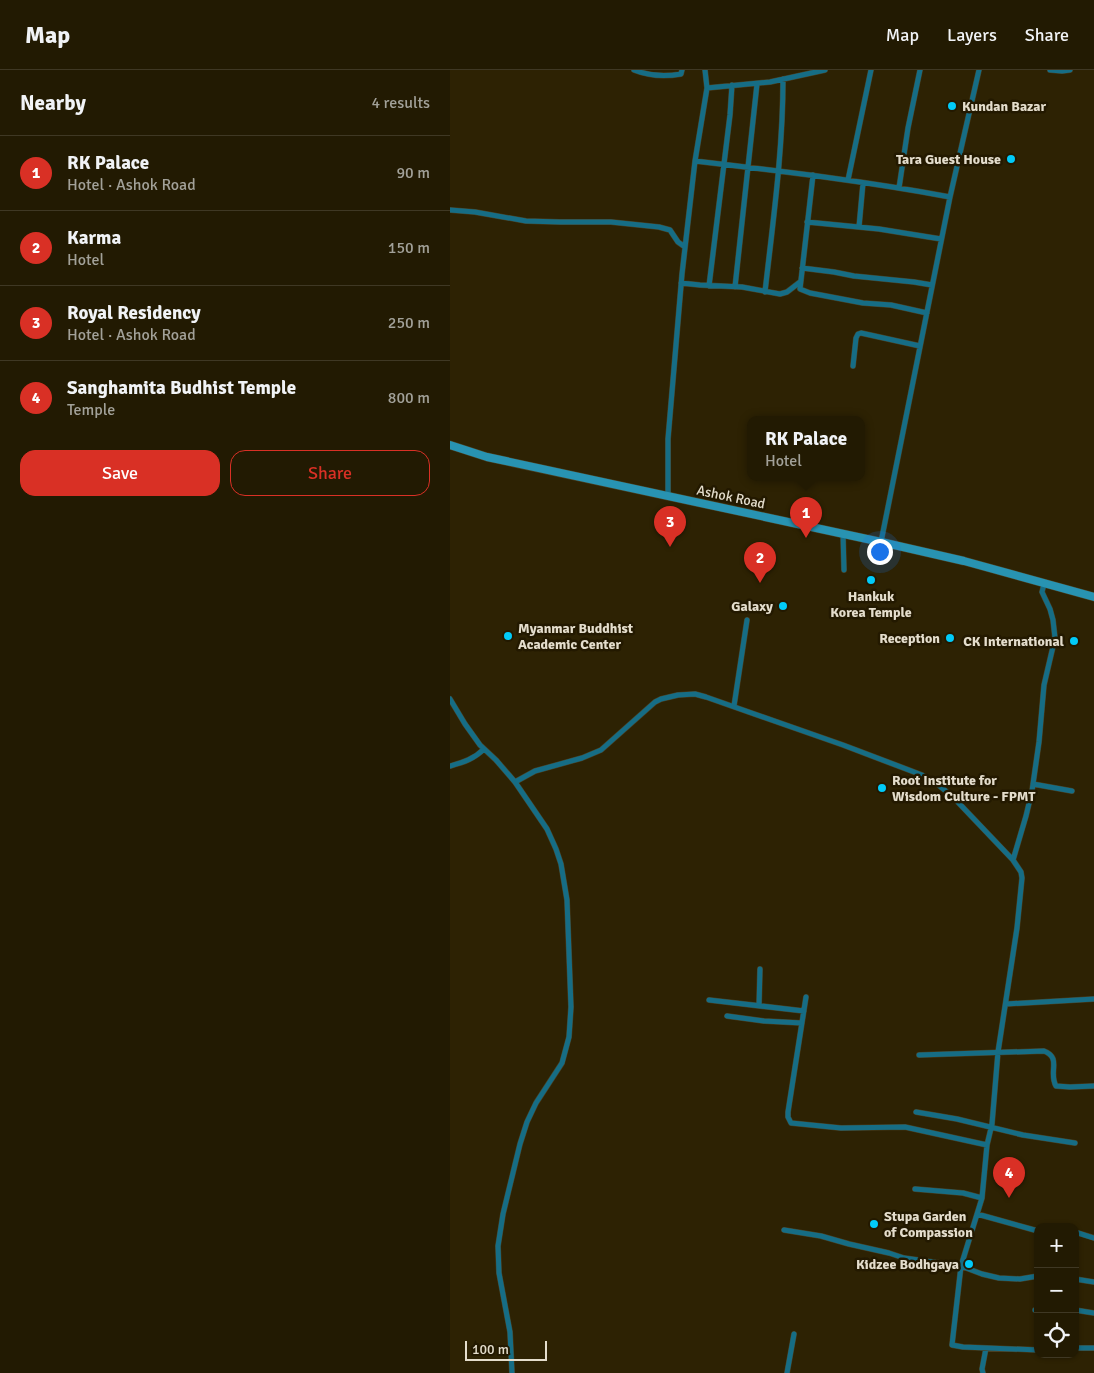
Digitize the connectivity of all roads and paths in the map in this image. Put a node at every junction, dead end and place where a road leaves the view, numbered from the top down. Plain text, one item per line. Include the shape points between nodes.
1 (634, 70) edge
2 (682, 70) edge
3 (705, 70) edge
4 (825, 70) edge
5 (871, 70) edge
6 (920, 70) edge
7 (979, 70) edge
8 (1050, 70) edge
9 (1070, 70) edge
10 (783, 80) junction
11 (757, 84) junction
12 (732, 85) junction
13 (707, 88) junction
14 (695, 161) junction
15 (724, 164) junction
16 (749, 168) junction
17 (779, 171) junction
18 (813, 175) junction
19 (848, 180) junction
20 (863, 183) junction
21 (899, 188) junction
22 (950, 197) junction
23 (450, 210) edge
24 (807, 222) junction
25 (859, 227) junction
26 (941, 238) junction
27 (685, 247) junction
28 (802, 268) junction
29 (800, 282) junction
30 (681, 283) junction
31 (932, 285) junction
32 (709, 286) junction
33 (735, 287) junction
34 (765, 292) junction
35 (927, 313) junction
36 (920, 346) junction
37 (853, 366) dead end
38 (450, 446) edge
39 (668, 496) junction
40 (843, 534) junction
41 (881, 542) junction
42 (844, 570) dead end
43 (1044, 584) junction
44 (1094, 598) edge
45 (747, 620) dead end
46 (450, 699) edge
47 (734, 706) junction
48 (484, 749) junction
49 (450, 766) edge
50 (515, 782) junction
51 (1033, 784) junction
52 (1072, 791) dead end
53 (1013, 860) junction
54 (760, 969) dead end
55 (806, 997) dead end
56 (1094, 999) edge
57 (709, 1000) dead end
58 (1006, 1004) junction
59 (758, 1006) junction
60 (804, 1011) junction
61 (727, 1016) dead end
62 (802, 1023) junction
63 (998, 1052) junction
64 (919, 1055) dead end
65 (1094, 1086) edge
66 (916, 1112) dead end
67 (991, 1127) junction
68 (1075, 1143) dead end
69 (987, 1145) junction
70 (915, 1189) dead end
71 (982, 1198) junction
72 (977, 1214) junction
73 (784, 1230) dead end
74 (1034, 1230) edge
75 (1079, 1233) edge
76 (1094, 1238) edge
77 (961, 1266) junction
78 (1034, 1277) edge
79 (1079, 1280) edge
80 (1094, 1282) edge
81 (1079, 1311) edge
82 (1094, 1313) edge
83 (794, 1334) dead end
84 (986, 1348) junction
85 (1079, 1348) edge
86 (1094, 1348) edge
87 (1034, 1350) edge
88 (512, 1373) edge
89 (787, 1373) edge
90 (983, 1373) edge

1 - 2 street via 649,76 681,74
3 - 13 street
4 - 10 street
5 - 19 street
6 - 21 street
7 - 22 street
8 - 9 street
10 - 11 street
10 - 17 street
11 - 12 street
11 - 16 street
12 - 13 street
12 - 15 street
13 - 14 street
14 - 15 street
14 - 27 street
15 - 16 street
15 - 32 street
16 - 17 street
16 - 33 street
17 - 18 street
17 - 34 street
18 - 19 street
18 - 24 street
19 - 20 street
20 - 21 street
20 - 25 street
21 - 22 street
22 - 26 street
23 - 27 street via 526,221 611,222 659,227 670,230
24 - 25 street
24 - 28 street
25 - 26 street
26 - 31 street
27 - 30 street
28 - 29 street
28 - 31 street
29 - 34 street via 784,293
29 - 35 street via 800,289 804,292
30 - 32 street
30 - 39 street via 668,439
31 - 35 street
32 - 33 street
33 - 34 street
35 - 36 street
36 - 37 street via 860,333 856,338
36 - 41 street
38 - 39 street, Ashok Road
39 - 40 street, Ashok Road
40 - 41 street, Ashok Road
40 - 42 street
41 - 43 street, Ashok Road
43 - 44 street, Ashok Road
43 - 51 street via 1042,592 1052,614 1055,638 1044,686
45 - 47 street
46 - 48 street
47 - 50 street via 695,694 660,699 601,750 535,770
47 - 53 street via 936,783
48 - 49 street via 471,760
48 - 50 street
50 - 88 street via 547,829 561,864 567,900 571,1018 565,1056 527,1122 501,1223 499,1273 509,1327
51 - 52 street
51 - 53 street
53 - 58 street via 1022,878
54 - 59 street
55 - 60 street
56 - 58 street
57 - 59 street
58 - 63 street
59 - 60 street
60 - 62 street
61 - 62 street
62 - 69 street via 788,1112 792,1123 841,1128 905,1127
63 - 64 street
63 - 65 street via 1050,1053 1054,1058 1056,1086
63 - 67 street
66 - 67 street
67 - 68 street
67 - 69 street
69 - 71 street
70 - 71 street via 964,1193
71 - 72 street
72 - 74 street
72 - 77 street
73 - 77 street via 821,1236 904,1258
75 - 76 street
77 - 78 street via 998,1278
77 - 84 street via 952,1345
79 - 80 street
81 - 82 street
83 - 89 street
84 - 87 street
84 - 90 street
85 - 86 street

